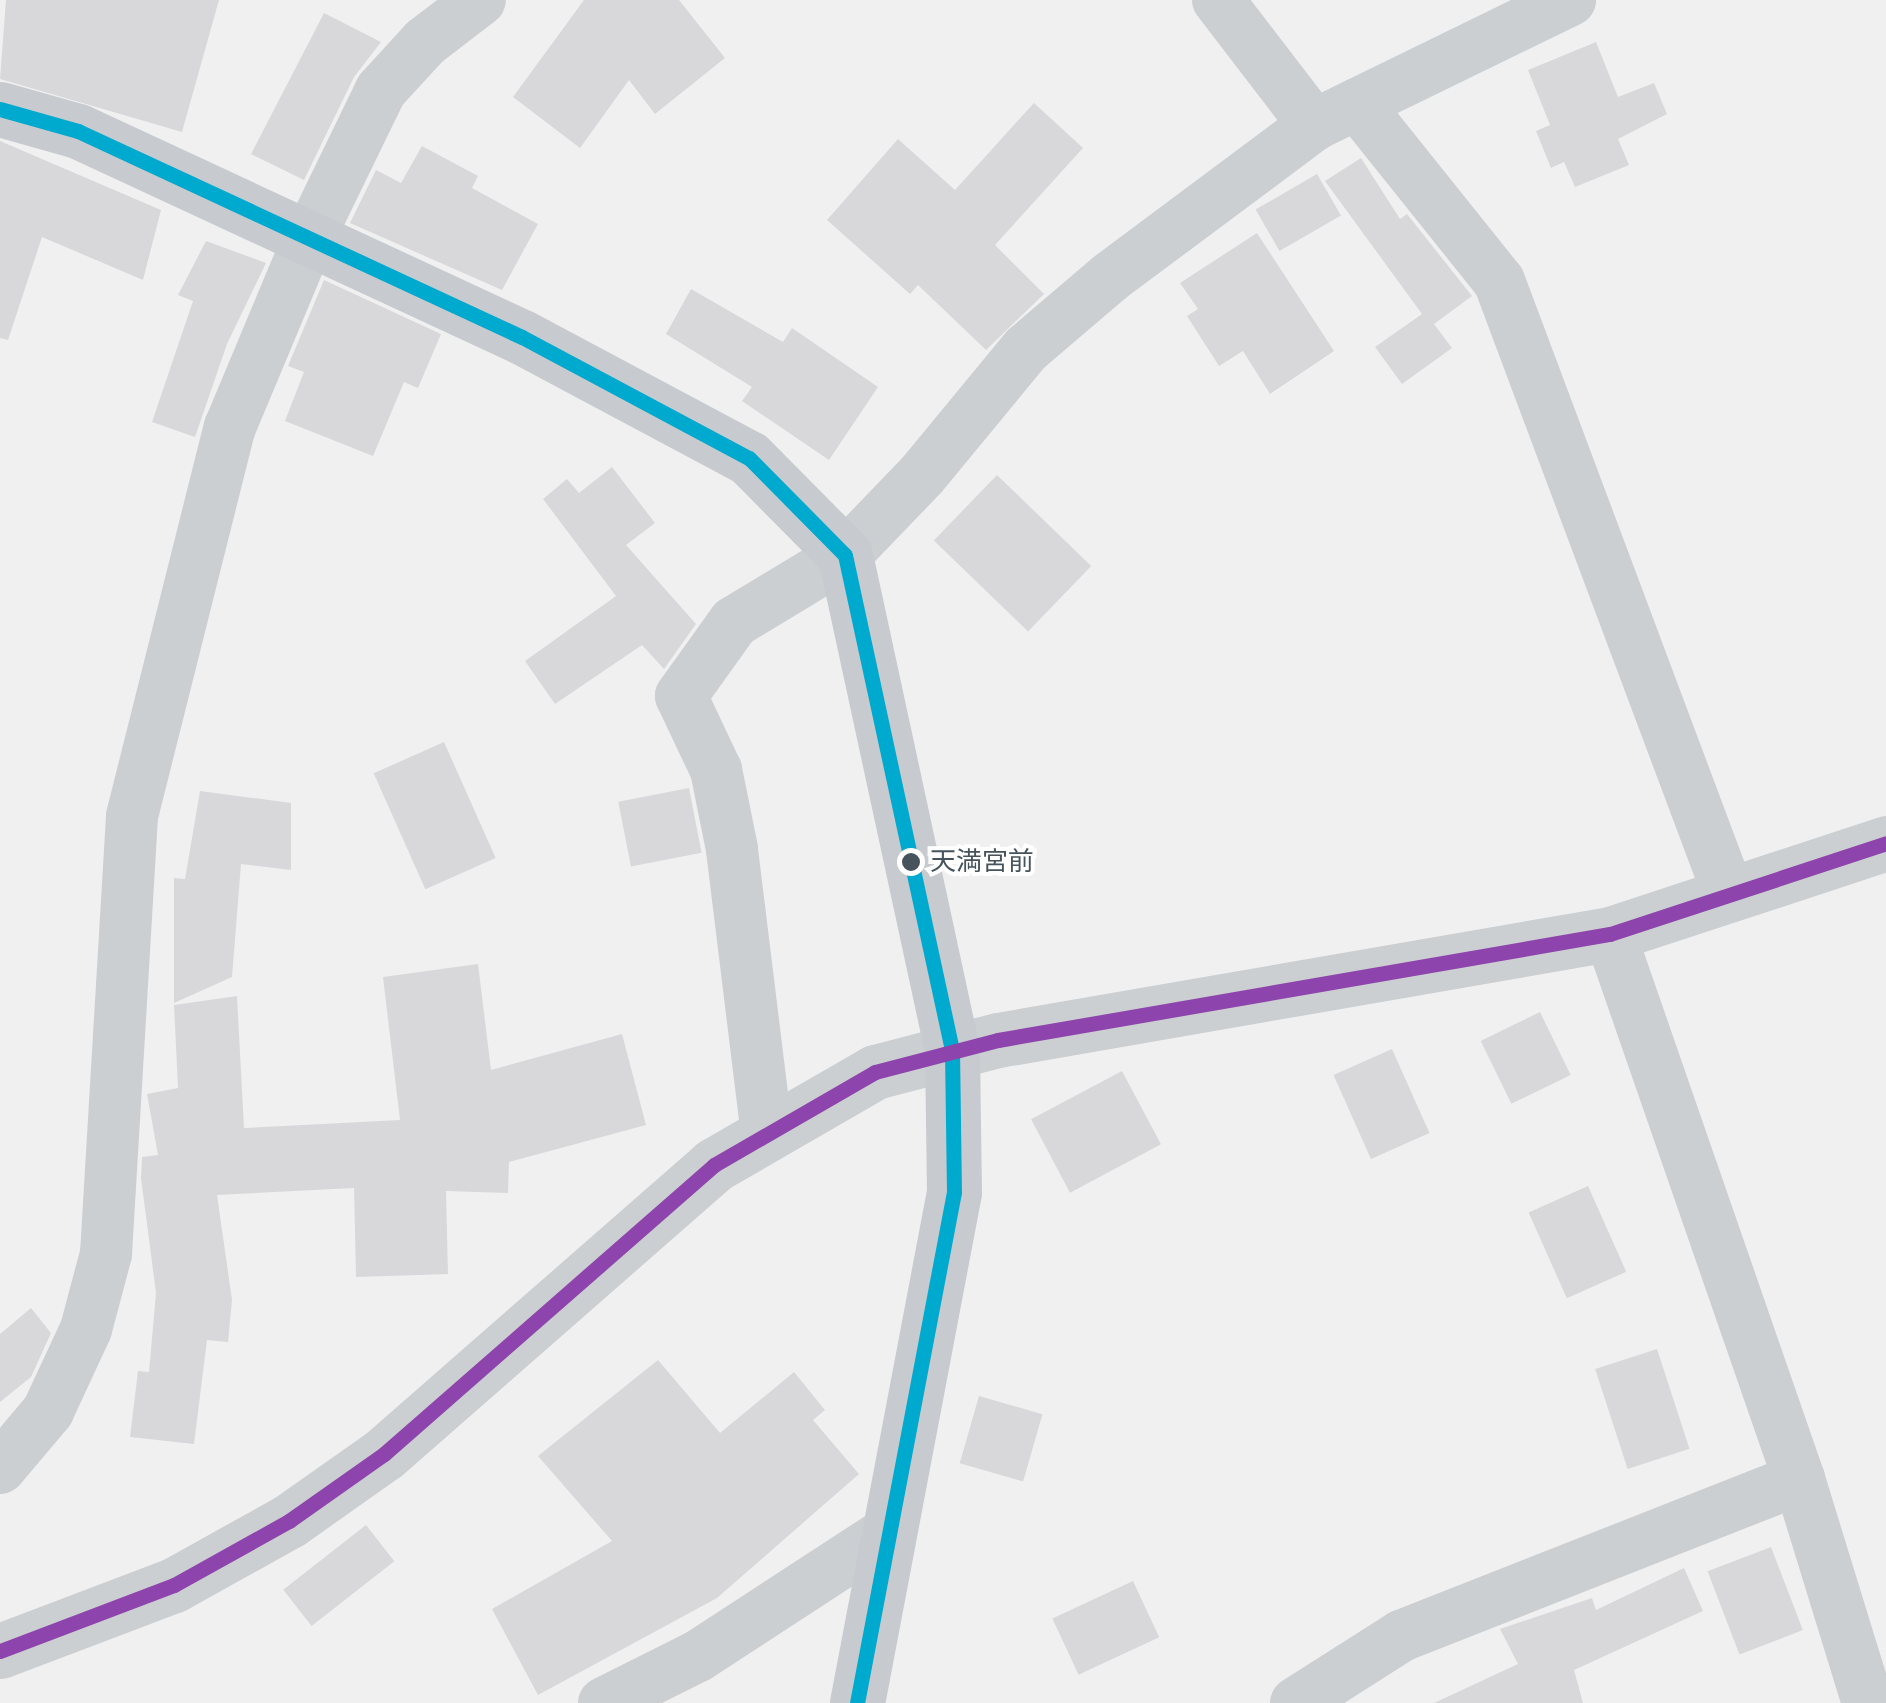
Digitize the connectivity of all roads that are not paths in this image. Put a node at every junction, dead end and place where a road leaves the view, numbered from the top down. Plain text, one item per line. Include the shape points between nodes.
1 (480, 0) edge
2 (1218, 0) edge
3 (1570, 0) edge
4 (0, 109) edge
5 (1336, 114) junction
6 (310, 236) junction
7 (844, 555) junction
8 (1886, 842) edge
9 (1730, 895) junction
10 (1610, 934) junction
11 (952, 1050) junction
12 (766, 1135) junction
13 (0, 1468) edge
14 (1799, 1479) junction
15 (890, 1531) junction
16 (0, 1651) edge
17 (604, 1703) edge
18 (857, 1703) edge
19 (1296, 1703) edge
20 (1868, 1703) edge

1 - 6 street via 425,42 381,90
2 - 5 street
3 - 5 street
4 - 6 main road via 78,130
5 - 7 street via 1026,348 922,475
5 - 9 street via 1498,280
6 - 7 main road via 522,336 749,458
6 - 13 street via 230,426 149,727 132,816 106,1254 86,1329 48,1411
7 - 11 main road
7 - 12 street via 734,622 681,696 716,770 732,849
8 - 9 street
9 - 10 street
10 - 11 street
10 - 14 street
11 - 12 street via 875,1072
11 - 15 main road via 954,1192
12 - 16 street via 714,1165 384,1454 289,1521 174,1585
14 - 19 street via 1401,1636
14 - 20 street
15 - 17 street via 698,1656
15 - 18 main road

